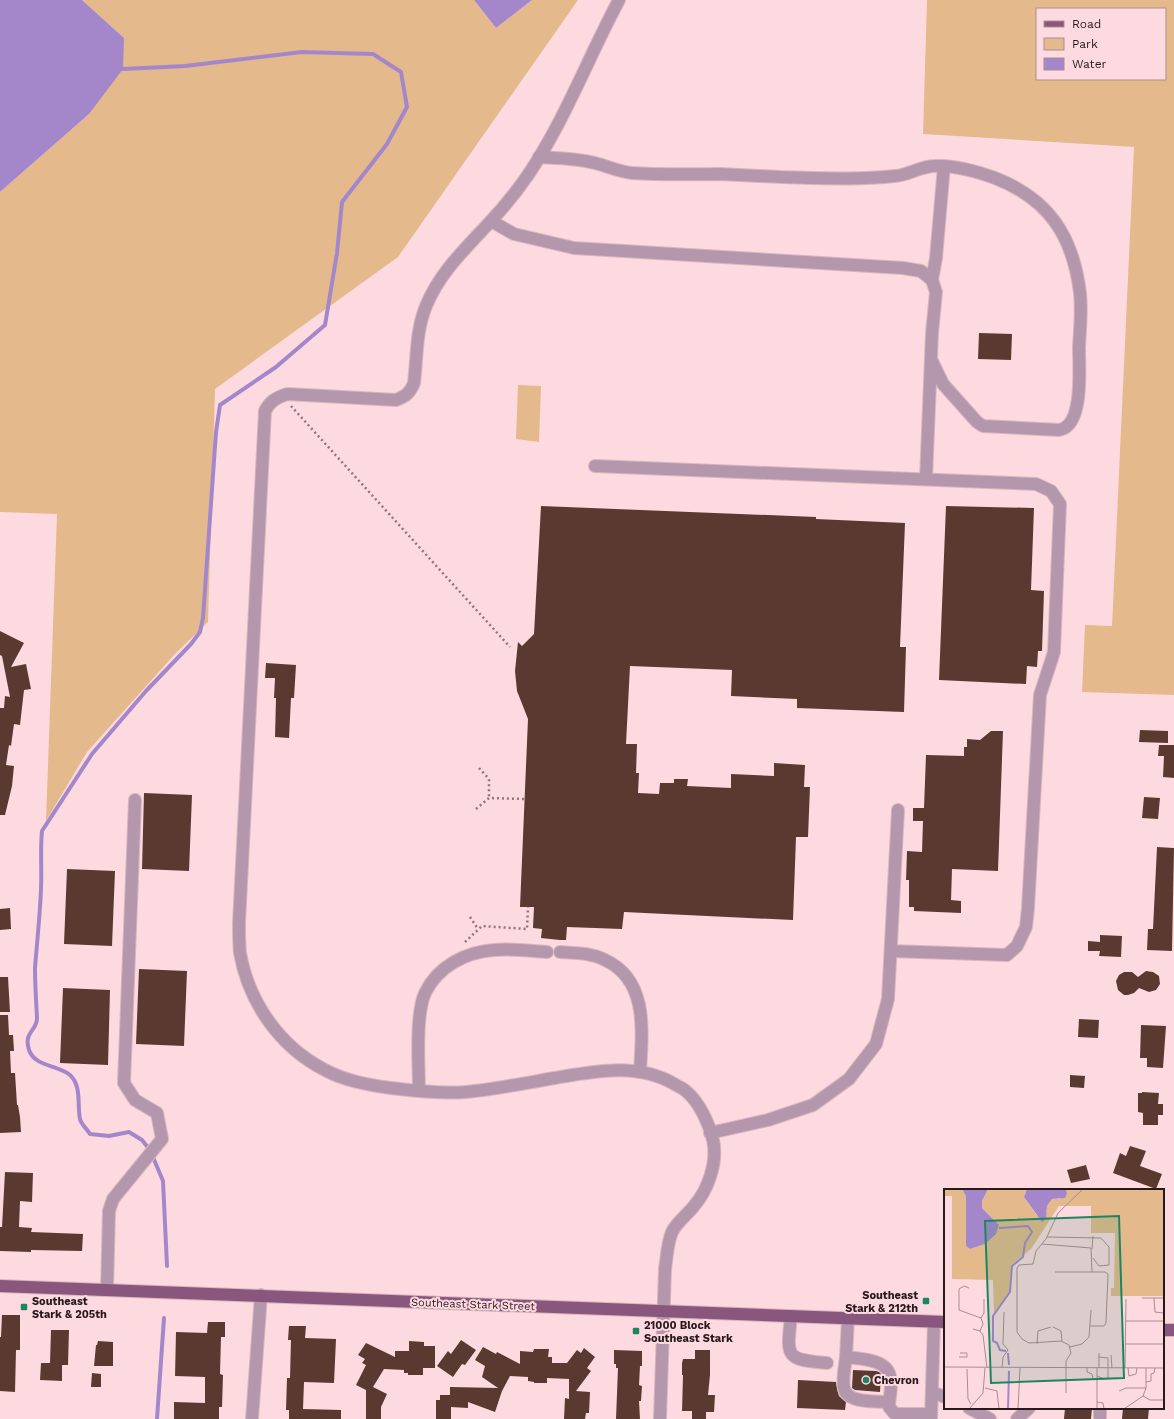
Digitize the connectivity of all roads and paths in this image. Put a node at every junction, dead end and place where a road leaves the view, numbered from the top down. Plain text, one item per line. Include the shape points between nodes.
1 (619, 0) edge
2 (539, 157) junction
3 (944, 166) junction
4 (491, 221) junction
5 (932, 280) junction
6 (931, 360) junction
7 (286, 394) junction
8 (595, 466) dead end
9 (926, 479) junction
10 (510, 647) dead end
11 (479, 768) dead end
12 (489, 798) junction
13 (525, 799) dead end
14 (135, 800) dead end
15 (476, 809) dead end
16 (898, 810) dead end
17 (528, 907) dead end
18 (470, 917) dead end
19 (478, 929) junction
20 (465, 942) dead end
21 (890, 951) junction
22 (546, 952) dead end
23 (560, 952) dead end
24 (640, 1072) junction
25 (419, 1091) junction
26 (710, 1133) junction
27 (0, 1286) edge
28 (107, 1290) junction
29 (261, 1296) junction
30 (664, 1311) junction
31 (791, 1316) junction
32 (848, 1318) junction
33 (939, 1322) edge
34 (846, 1357) junction
35 (827, 1364) dead end
36 (932, 1392) junction
37 (944, 1397) edge
38 (889, 1402) junction
39 (971, 1409) edge
40 (1028, 1409) edge
41 (931, 1417) edge
42 (252, 1419) edge
43 (660, 1419) edge
44 (990, 1419) edge
45 (1017, 1419) edge

1 - 2 street
2 - 3 street via 570,158 629,172 668,175 867,178 898,176 925,167
2 - 4 street
3 - 5 street
3 - 6 street via 983,174 1014,186 1040,204 1054,219 1067,244 1080,295 1077,408 1073,419 1059,430 983,426 976,422 943,384
4 - 5 street via 514,234 574,248 903,268 921,271
4 - 7 street via 439,280 425,306 419,331 414,383 404,397 396,400
5 - 6 street via 936,292
6 - 9 street
7 - 10 path via 290,404
7 - 25 street via 269,404 264,420 239,923 240,952 256,1002 275,1030 304,1057 326,1071 349,1080
8 - 9 street
9 - 21 street via 1036,484 1051,492 1060,504 1054,652 1040,695 1028,908 1026,927 1018,946 1007,955
11 - 12 path via 489,778
12 - 13 path
12 - 15 path
14 - 28 street via 124,1083 134,1100 157,1113 162,1139 113,1198 109,1211
16 - 21 street
17 - 19 path via 527,929 482,926
18 - 19 path
19 - 20 path
21 - 26 street via 888,999 876,1044 849,1079 813,1105 768,1120
22 - 25 street via 479,952 460,958 434,979 425,994 421,1010 418,1043
23 - 24 street via 586,954 605,960 622,970 633,986 640,1005 642,1027
24 - 25 street via 586,1072 464,1092
24 - 26 street via 670,1081 686,1091 702,1112
26 - 30 street via 713,1141 710,1180 697,1202 672,1232 668,1247
27 - 28 main road, Southeast Stark Street
28 - 29 main road, Southeast Stark Street
29 - 30 main road, Southeast Stark Street
29 - 42 street
30 - 31 main road, Southeast Stark Street
30 - 43 street
31 - 32 main road, Southeast Stark Street
31 - 35 street via 788,1350 793,1356 806,1362
32 - 33 main road, Southeast Stark Street
32 - 34 street
33 - 36 street
34 - 38 street via 880,1363 888,1370 891,1377
34 - 38 street via 844,1388 847,1395 856,1400
36 - 37 street
36 - 41 street
38 - 41 street via 889,1408 895,1414
39 - 44 street
40 - 45 street

